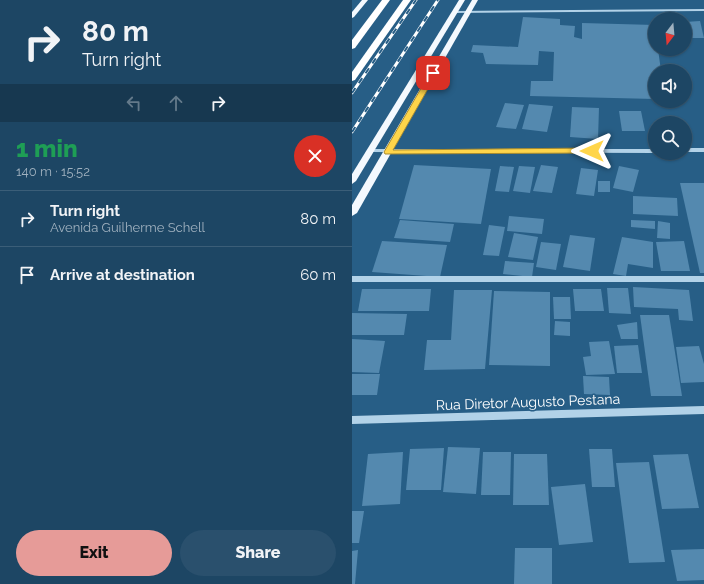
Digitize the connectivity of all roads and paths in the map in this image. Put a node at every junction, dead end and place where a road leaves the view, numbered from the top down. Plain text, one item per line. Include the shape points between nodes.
1 (365, 0) edge
2 (386, 0) edge
3 (407, 0) edge
4 (462, 0) edge
5 (476, 0) edge
6 (704, 10) edge
7 (455, 12) junction
8 (469, 12) junction
9 (352, 16) edge
10 (352, 46) edge
11 (352, 78) edge
12 (692, 150) edge
13 (704, 150) edge
14 (370, 151) junction
15 (648, 151) edge
16 (387, 152) junction
17 (352, 181) edge
18 (352, 213) edge
19 (352, 279) edge
20 (704, 279) edge
21 (704, 410) edge
22 (352, 420) edge

1 - 9 main road
2 - 10 highway
3 - 11 highway
4 - 7 main road
5 - 8 main road
6 - 8 street
7 - 8 street
7 - 14 main road
8 - 16 main road
12 - 13 street
14 - 16 street
14 - 17 main road
15 - 16 street
16 - 18 main road
19 - 20 street
21 - 22 street, Rua Diretor Augusto Pestana

